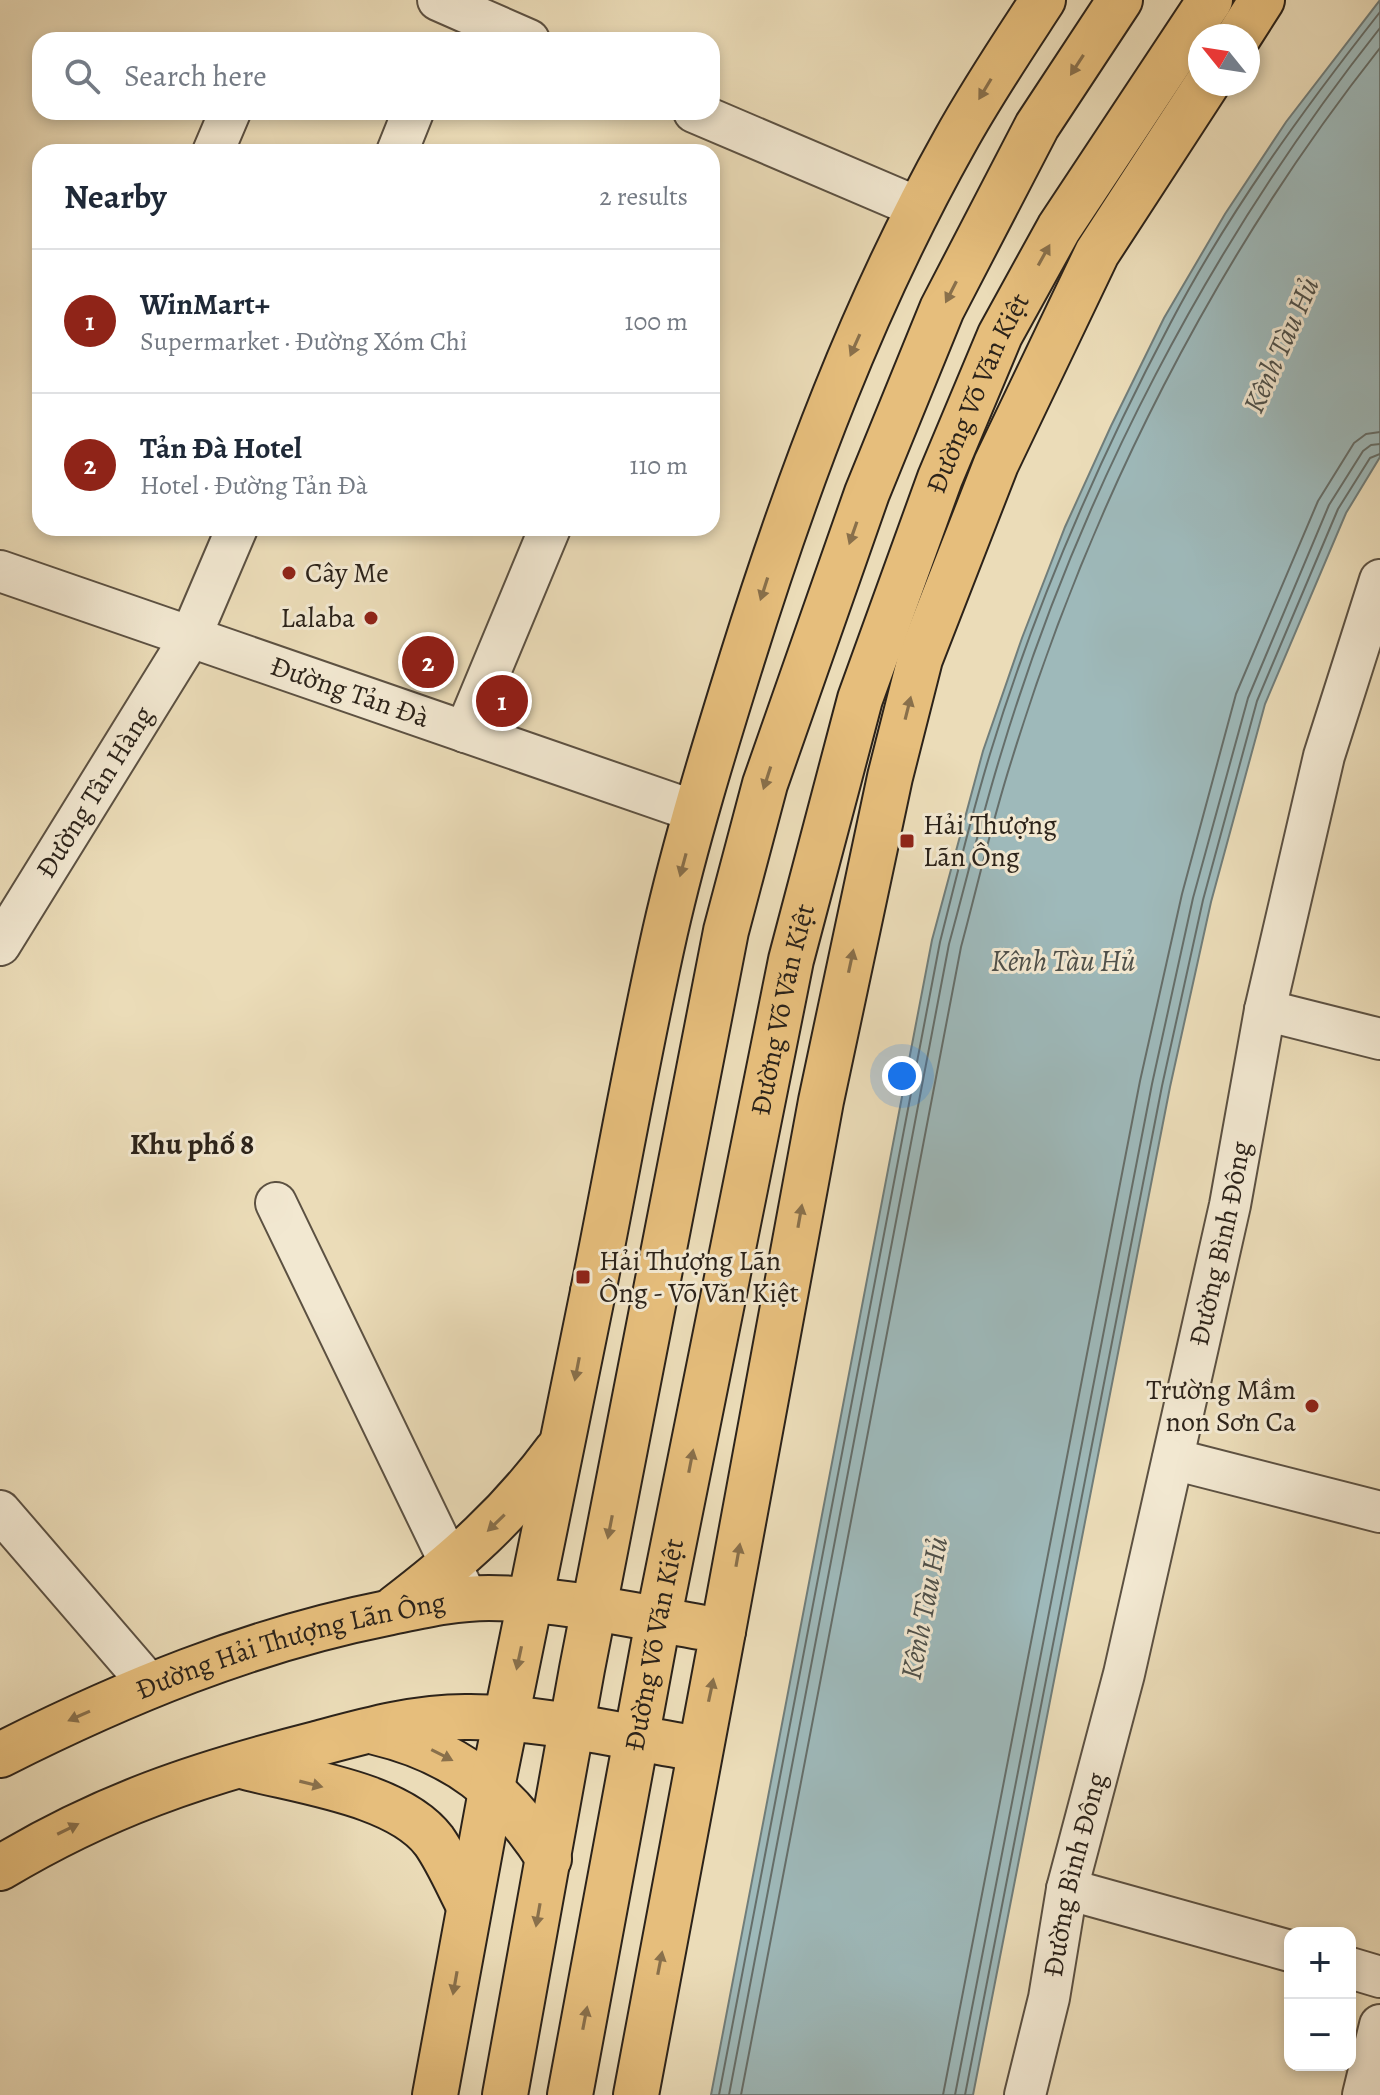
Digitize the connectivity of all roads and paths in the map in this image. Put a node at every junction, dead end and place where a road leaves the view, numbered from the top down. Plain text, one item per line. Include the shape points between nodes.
1 (1043, 0) edge
2 (1120, 0) edge
3 (1210, 0) edge
4 (1262, 0) edge
5 (450, 12) edge
6 (1247, 24) edge
7 (506, 32) edge
8 (1199, 96) edge
9 (227, 120) edge
10 (410, 120) edge
11 (705, 129) edge
12 (216, 144) edge
13 (400, 144) edge
14 (919, 208) junction
15 (234, 536) edge
16 (547, 536) edge
17 (0, 571) edge
18 (1380, 580) edge
19 (1372, 636) edge
20 (190, 638) junction
21 (465, 732) junction
22 (697, 812) junction
23 (0, 945) edge
24 (1265, 1010) junction
25 (1380, 1039) edge
26 (276, 1203) dead end
27 (563, 1441) junction
28 (1173, 1459) junction
29 (0, 1511) edge
30 (1380, 1512) edge
31 (459, 1582) junction
32 (531, 1599) junction
33 (593, 1610) junction
34 (658, 1621) junction
35 (723, 1631) junction
36 (150, 1685) junction
37 (507, 1718) junction
38 (572, 1728) junction
39 (368, 1730) junction
40 (637, 1739) junction
41 (699, 1749) junction
42 (0, 1755) edge
43 (236, 1765) junction
44 (492, 1789) junction
45 (549, 1859) junction
46 (0, 1868) edge
47 (1067, 1889) junction
48 (469, 1906) junction
49 (1284, 1949) edge
50 (1356, 1970) edge
51 (1380, 1977) edge
52 (1380, 2025) edge
53 (435, 2095) edge
54 (505, 2095) edge
55 (570, 2095) edge
56 (636, 2095) edge
57 (1025, 2095) edge
58 (1363, 2095) edge

1 -> 14 main road via 991,79
2 -> 33 main road via 1037,126 942,309 867,493 765,784 726,931
34 -> 3 main road, Đường Võ Văn Kiệt via 791,960 860,699 940,478 1000,335 1059,228
4 - 6 main road
5 - 7 street
35 -> 8 main road, Đường Võ Văn Kiệt via 821,1101 920,659 996,464 1097,253
9 - 12 street
10 - 13 street
11 - 14 street
14 -> 22 main road via 838,384 791,505
15 - 20 street, Đường Tân Hàng
16 - 21 street
17 - 20 street, Đường Tản Đà
18 - 19 street, Đường Bình Đông
19 - 24 street, Đường Bình Đông via 1324,756
20 - 21 street, Đường Tản Đà
20 - 23 street, Đường Tân Hàng
21 - 22 street, Đường Tản Đà
22 -> 27 main road via 665,931
24 - 25 street
24 - 28 street, Đường Bình Đông via 1230,1205
26 - 31 street
27 -> 31 main road
27 - 32 main road
28 - 30 street
28 - 47 street, Đường Bình Đông
29 - 36 street
31 - 32 main road, Đường Hải Thượng Lãn Ông
31 - 36 main road, Đường Hải Thượng Lãn Ông via 389,1613 283,1638
32 - 33 main road, Đường Hải Thượng Lãn Ông
32 -> 37 main road
33 - 34 main road, Đường Hải Thượng Lãn Ông
33 - 38 main road
34 - 35 main road, Đường Hải Thượng Lãn Ông
34 - 40 main road, Đường Võ Văn Kiệt
41 -> 35 main road, Đường Võ Văn Kiệt
36 -> 42 main road, Đường Hải Thượng Lãn Ông
37 - 38 main road
37 - 39 main road via 417,1720
37 - 44 main road
38 - 40 main road
38 - 45 main road
39 - 43 main road
39 -> 44 main road via 437,1752
40 - 41 main road
55 -> 40 main road, Đường Võ Văn Kiệt
56 -> 41 main road, Đường Võ Văn Kiệt
46 -> 43 main road via 123,1803
43 -> 48 main road via 368,1800 404,1816 433,1840
44 - 45 main road via 514,1809
44 - 48 main road
45 -> 54 main road
47 - 49 street
47 - 57 street, Đường Bình Đông via 1049,1998
48 -> 53 main road
50 - 51 street
52 - 58 street

